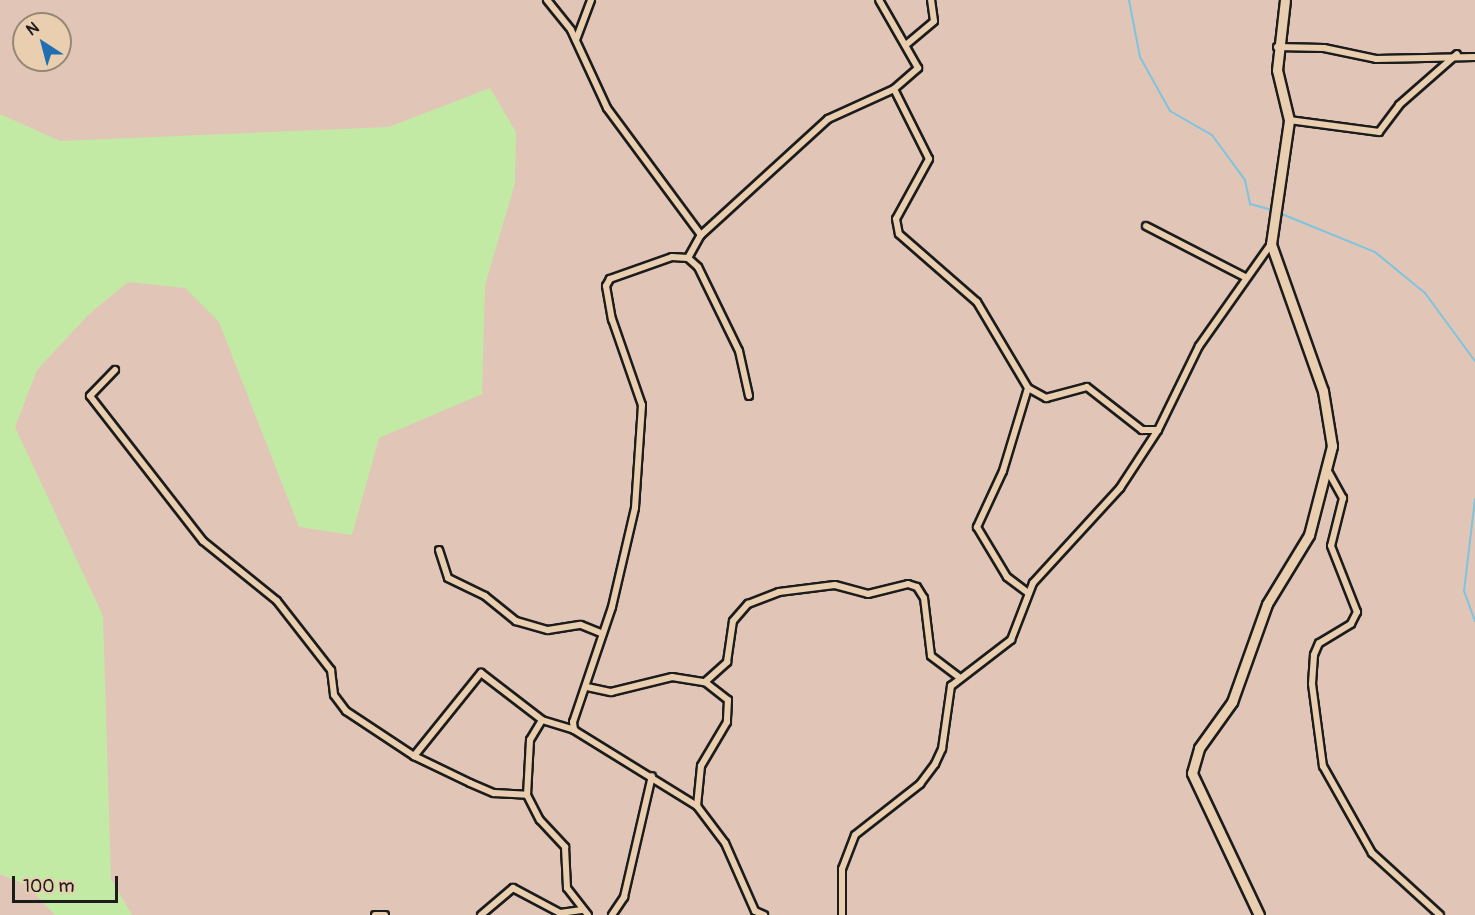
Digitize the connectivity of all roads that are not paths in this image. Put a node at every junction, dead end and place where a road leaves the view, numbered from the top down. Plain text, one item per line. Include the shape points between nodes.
1 (547, 0) edge
2 (591, 0) edge
3 (879, 0) edge
4 (931, 0) edge
5 (1285, 0) edge
6 (576, 40) junction
7 (907, 44) junction
8 (1277, 48) junction
9 (1457, 54) junction
10 (1475, 57) edge
11 (894, 89) junction
12 (1289, 120) junction
13 (1146, 226) dead end
14 (701, 235) junction
15 (1271, 244) junction
16 (688, 258) junction
17 (1245, 277) junction
18 (115, 370) dead end
19 (1028, 388) junction
20 (749, 396) dead end
21 (1158, 430) junction
22 (1329, 473) junction
23 (439, 550) dead end
24 (1028, 593) junction
25 (601, 633) junction
26 (959, 677) junction
27 (705, 682) junction
28 (587, 687) junction
29 (542, 720) junction
30 (574, 730) junction
31 (414, 756) junction
32 (652, 776) junction
33 (527, 795) junction
34 (697, 806) junction
35 (582, 910) junction
36 (756, 913) edge
37 (375, 915) edge
38 (386, 915) edge
39 (481, 915) edge
40 (588, 915) edge
41 (612, 915) edge
42 (764, 915) edge
43 (842, 915) edge
44 (1259, 915) edge
45 (1440, 915) edge

1 - 6 street
2 - 6 street
3 - 7 street
4 - 7 street via 934,21
5 - 8 street
6 - 14 street via 607,108
7 - 11 street via 918,68
8 - 9 street via 1324,48 1376,59
8 - 12 street
9 - 10 street
9 - 12 street via 1399,105 1379,132
11 - 14 street via 828,119
11 - 19 street via 929,159 896,219 899,234 976,302
12 - 15 street
13 - 17 street
14 - 16 street
15 - 17 street
15 - 22 street via 1331,422
16 - 20 street via 722,308
16 - 25 street via 655,261 621,273 606,286 642,405 635,508
17 - 21 street via 1198,346
18 - 31 street via 90,396 203,541 277,601 331,670 334,695 346,711
19 - 21 street via 1046,398 1087,387 1142,430
19 - 24 street via 1002,471 977,527 1007,578
21 - 24 street via 1093,524 1043,570
22 - 44 street via 1309,536 1268,604 1232,702 1193,762 1196,787 1228,840 1242,886
22 - 45 street via 1343,498 1331,546 1357,612 1351,624 1319,644 1314,655 1312,684 1323,766 1372,853
23 - 25 street via 448,578 485,596 516,621 548,630 580,625
24 - 26 street via 1011,640
25 - 28 street
26 - 27 street via 931,656 924,598 917,587 908,584 868,594 836,585 779,592 748,604 733,621 727,662
26 - 43 street via 947,693 946,730 935,764 904,798 866,822 847,849
27 - 28 street via 672,677 611,692
27 - 34 street via 732,710 701,766
28 - 30 street
29 - 30 street
29 - 31 street via 481,673
29 - 33 street via 530,740
30 - 32 street
31 - 33 street via 494,793
32 - 34 street
32 - 41 street via 624,897
33 - 35 street via 540,820 565,847 567,888
34 - 36 street via 725,843
35 - 39 street via 560,913 513,888
35 - 40 street
36 - 42 street
37 - 38 street

